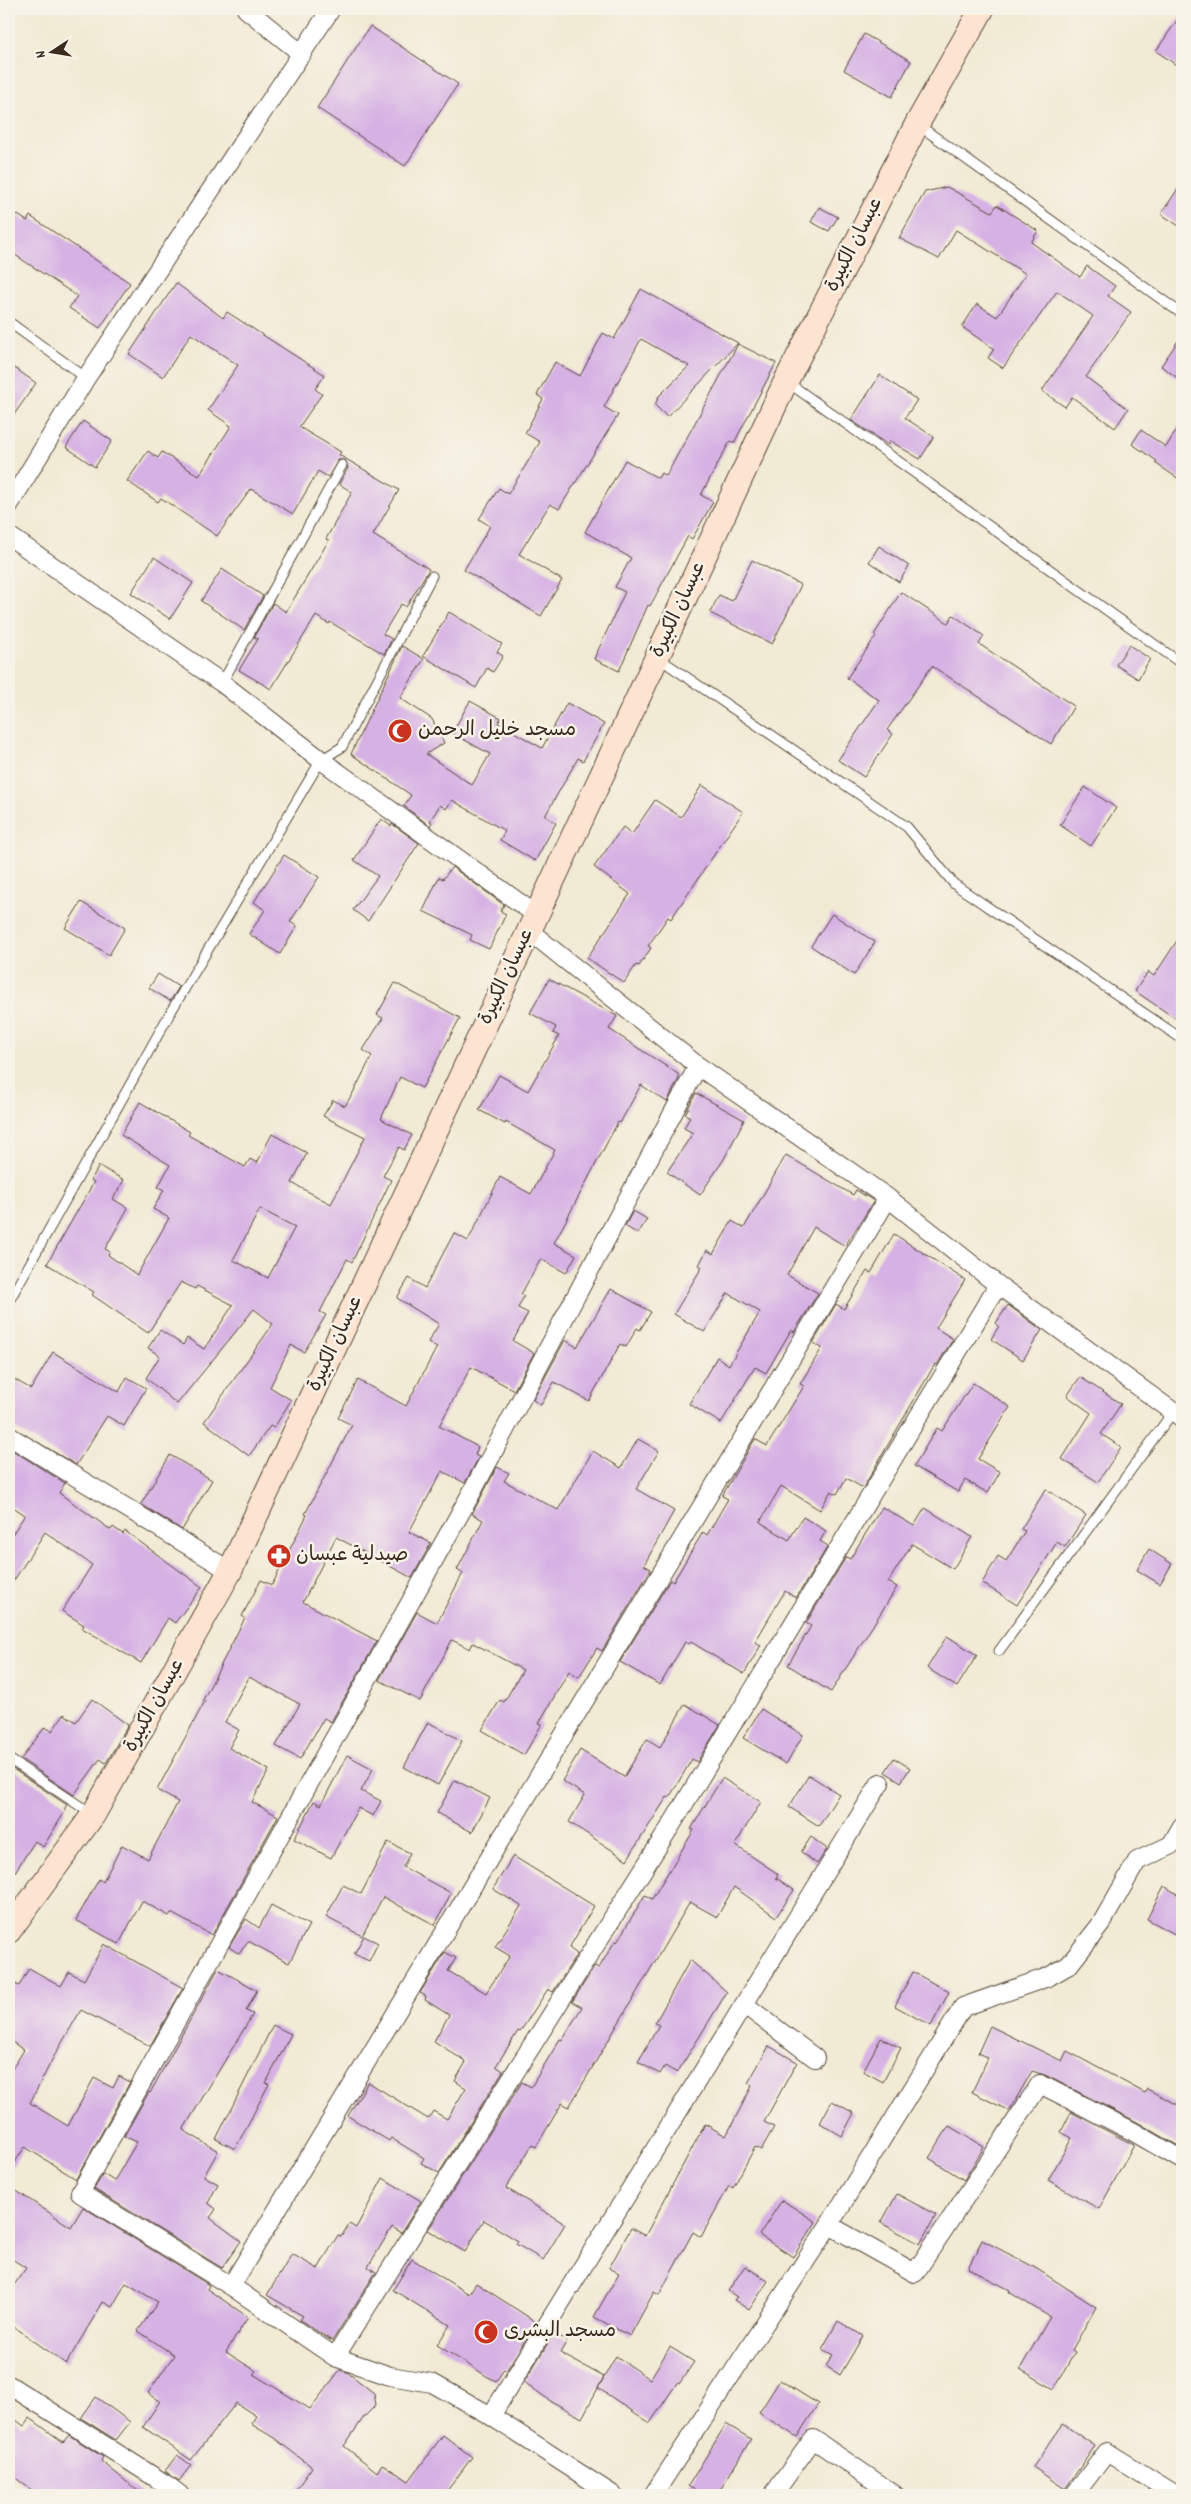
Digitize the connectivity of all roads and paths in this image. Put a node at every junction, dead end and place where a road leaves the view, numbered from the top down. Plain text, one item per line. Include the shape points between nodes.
1 (246, 9) edge
2 (331, 9) edge
3 (982, 9) edge
4 (302, 54) junction
5 (917, 124) junction
6 (1182, 314) edge
7 (9, 322) edge
8 (86, 378) junction
9 (786, 381) junction
10 (342, 465) dead end
11 (9, 505) edge
12 (9, 536) edge
13 (432, 576) dead end
14 (657, 657) junction
15 (1182, 664) edge
16 (222, 683) junction
17 (321, 760) junction
18 (532, 922) junction
19 (1182, 1039) edge
20 (698, 1066) junction
21 (888, 1198) junction
22 (998, 1285) junction
23 (9, 1300) edge
24 (1178, 1415) edge
25 (9, 1436) edge
26 (230, 1572) junction
27 (998, 1651) dead end
28 (9, 1759) edge
29 (880, 1783) dead end
30 (93, 1815) junction
31 (1182, 1826) edge
32 (9, 1931) edge
33 (745, 2005) junction
34 (815, 2058) dead end
35 (1182, 2160) edge
36 (829, 2224) junction
37 (230, 2286) junction
38 (336, 2357) junction
39 (9, 2385) edge
40 (491, 2416) junction
41 (180, 2495) edge
42 (613, 2495) edge
43 (653, 2495) edge
44 (773, 2495) edge
45 (895, 2495) edge
46 (1074, 2495) edge
47 (1176, 2495) edge

1 - 4 street
2 - 4 street
3 - 5 main road, عبسان الكبيرة
4 - 8 street
5 - 6 lane
5 - 9 main road, عبسان الكبيرة
7 - 8 lane
8 - 11 street
9 - 14 main road, عبسان الكبيرة
9 - 15 lane
10 - 16 lane
12 - 16 street
13 - 17 lane via 342,747
14 - 18 main road, عبسان الكبيرة
14 - 19 lane via 907,828 954,884
16 - 17 street
17 - 18 street
17 - 23 lane via 168,1015
18 - 20 street
18 - 26 main road, عبسان الكبيرة
20 - 21 street
20 - 37 street via 472,1492 80,2193
21 - 22 street
21 - 37 street
22 - 24 street
22 - 38 street via 672,1824
24 - 27 lane
25 - 26 street
26 - 30 main road, عبسان الكبيرة
28 - 30 lane
29 - 33 street
30 - 32 main road, عبسان الكبيرة
31 - 36 street via 1171,1845 1137,1861 1101,1924 1069,1965 1048,1977 964,2007
33 - 34 street
33 - 40 street
35 - 36 street via 1040,2084 915,2273
36 - 43 street
37 - 38 street
38 - 40 street via 390,2376 432,2383
39 - 41 street
40 - 42 street
44 - 45 street via 812,2439
46 - 47 street via 1107,2452

